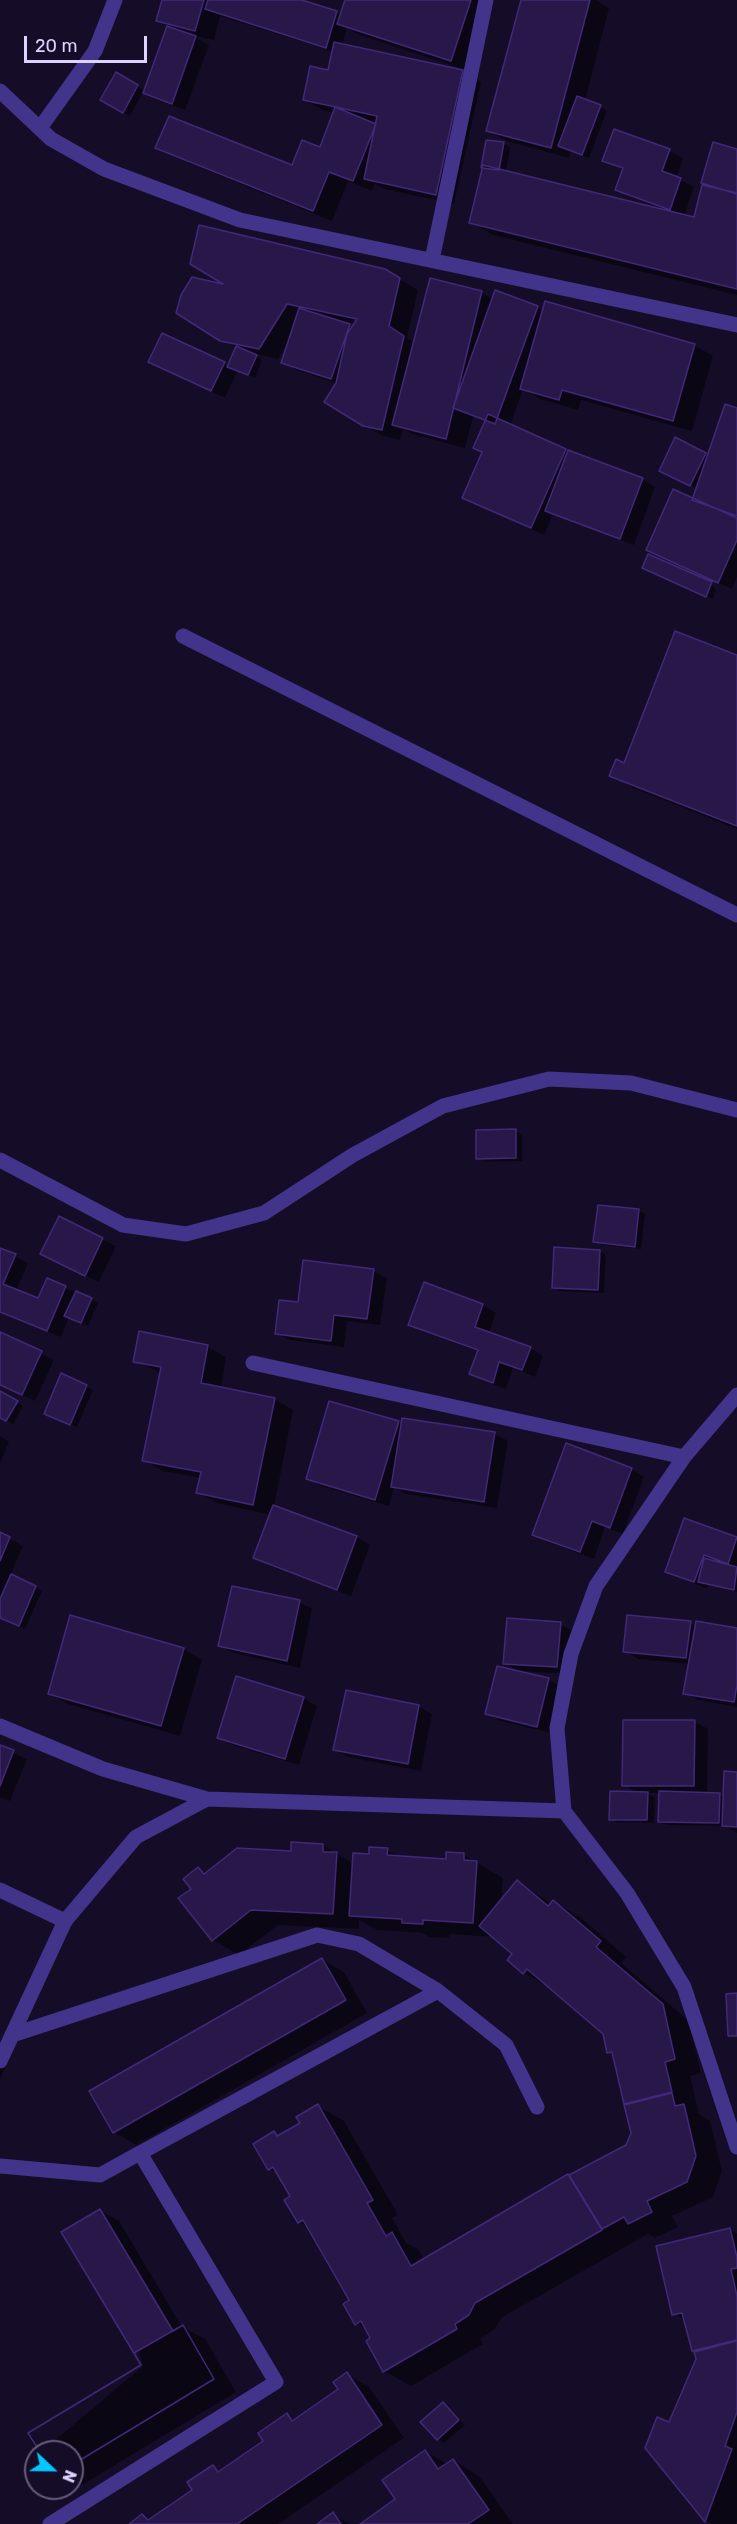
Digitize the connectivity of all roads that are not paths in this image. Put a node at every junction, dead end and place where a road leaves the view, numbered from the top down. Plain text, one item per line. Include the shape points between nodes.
1 (115, 0) edge
2 (486, 0) edge
3 (0, 91) edge
4 (40, 128) junction
5 (432, 260) junction
6 (737, 325) edge
7 (183, 636) dead end
8 (737, 915) edge
9 (737, 1110) edge
10 (0, 1160) edge
11 (253, 1363) dead end
12 (737, 1395) edge
13 (684, 1457) junction
14 (0, 1726) edge
15 (207, 1799) junction
16 (564, 1811) junction
17 (0, 1890) edge
18 (65, 1922) junction
19 (438, 1991) junction
20 (12, 2035) junction
21 (0, 2061) edge
22 (537, 2107) dead end
23 (737, 2147) edge
24 (140, 2153) junction
25 (0, 2166) edge
26 (50, 2524) edge

1 - 4 street via 95,51
2 - 5 street
3 - 4 street
4 - 5 street via 51,139 104,169 240,220
5 - 6 street
7 - 8 street
9 - 10 street via 631,1083 549,1079 443,1106 353,1155 264,1213 186,1234 123,1225
11 - 13 street
12 - 13 street
13 - 16 street via 596,1586 571,1654 557,1728
14 - 15 street via 103,1770
15 - 16 street
15 - 18 street via 136,1837
16 - 23 street via 627,1893 684,1987
17 - 18 street
18 - 20 street
19 - 20 street via 358,1944 317,1935
19 - 22 street via 506,2045
19 - 24 street
20 - 21 street
24 - 25 street via 99,2175
24 - 26 street via 276,2382

